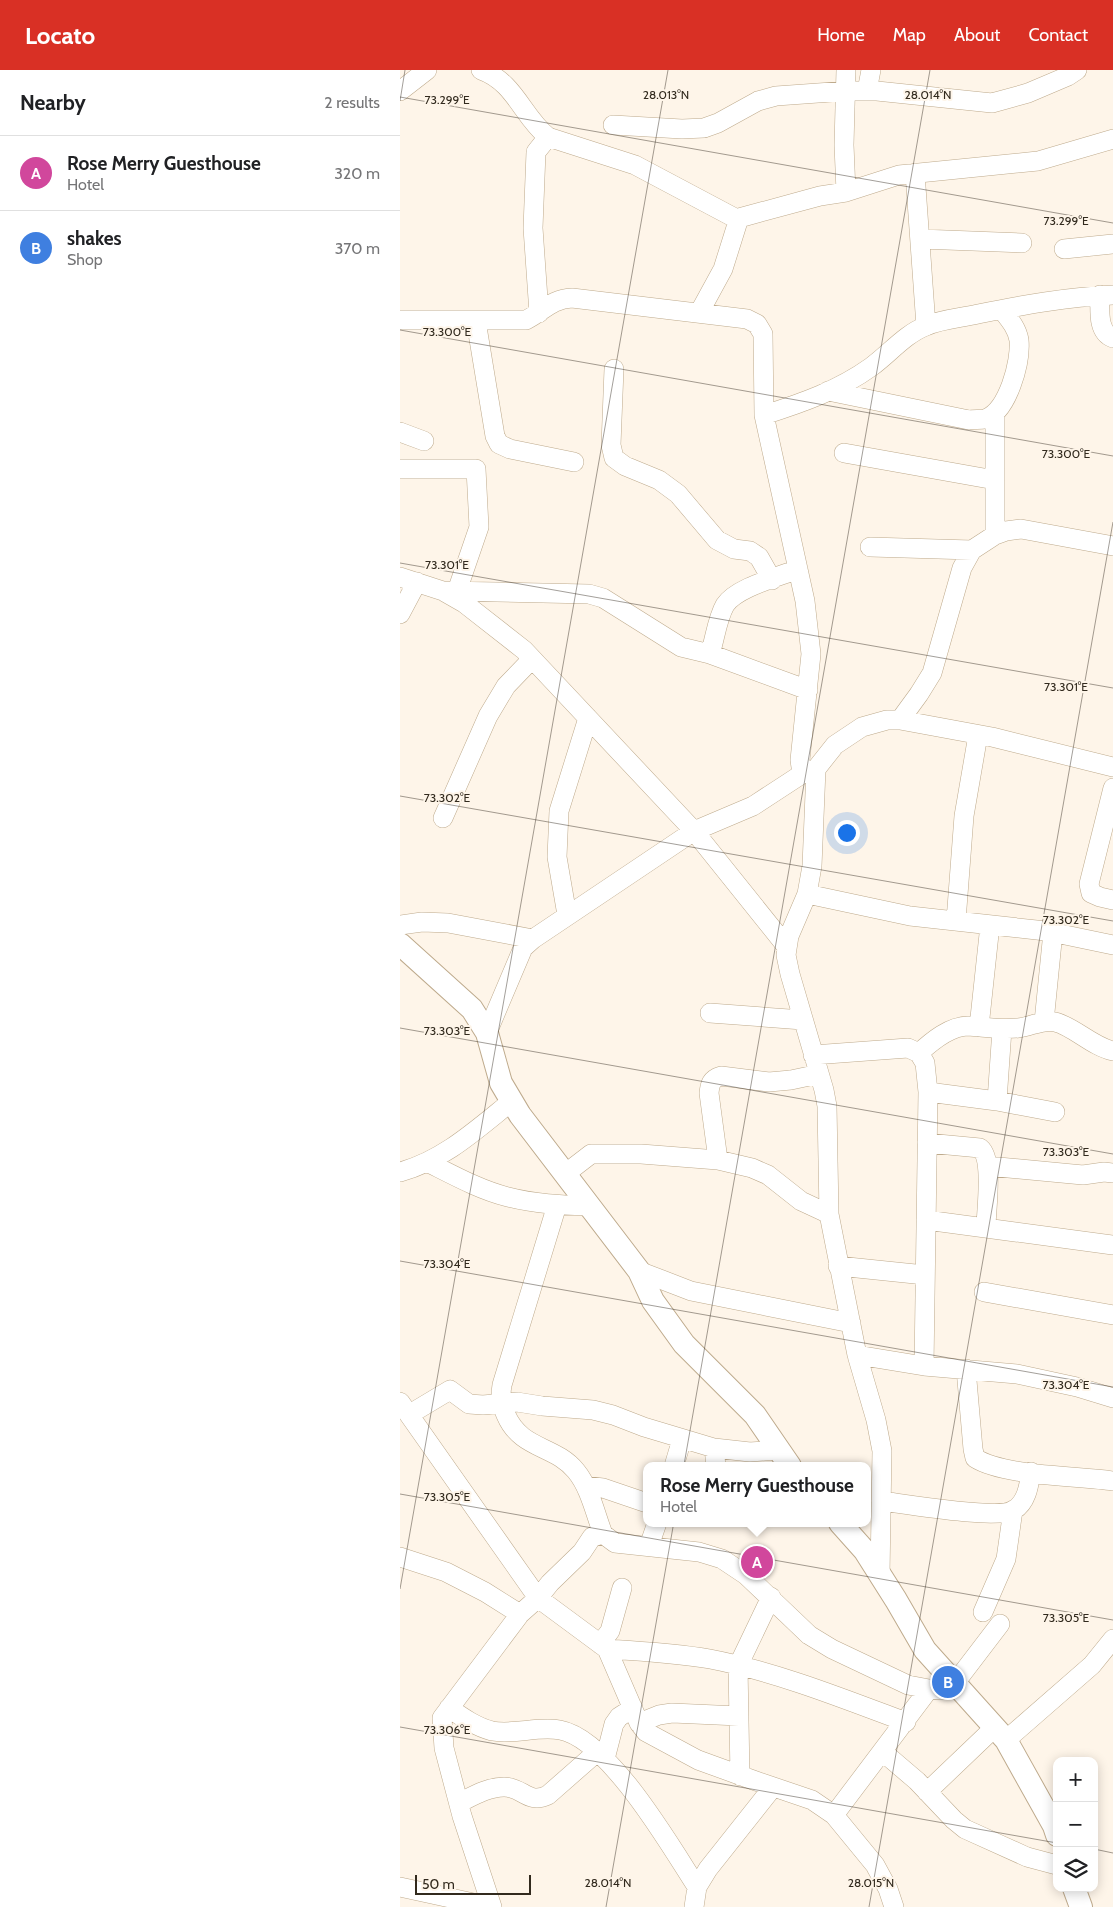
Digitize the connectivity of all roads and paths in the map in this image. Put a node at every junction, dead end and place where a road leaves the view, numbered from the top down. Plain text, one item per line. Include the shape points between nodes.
1 (427, 70) edge
2 (481, 70) edge
3 (846, 70) edge
4 (871, 70) edge
5 (1077, 70) edge
6 (400, 91) edge
7 (846, 91) junction
8 (867, 91) junction
9 (613, 125) dead end
10 (548, 137) junction
11 (1113, 138) edge
12 (915, 174) junction
13 (846, 192) junction
14 (739, 218) junction
15 (920, 239) junction
16 (1022, 243) dead end
17 (1113, 244) edge
18 (1064, 249) dead end
19 (1106, 295) edge
20 (1002, 310) junction
21 (540, 313) junction
22 (699, 314) junction
23 (400, 320) edge
24 (476, 321) junction
25 (926, 326) junction
26 (1113, 338) edge
27 (614, 369) dead end
28 (828, 391) junction
29 (995, 413) junction
30 (764, 415) junction
31 (400, 432) edge
32 (424, 441) dead end
33 (844, 453) dead end
34 (574, 462) dead end
35 (400, 469) edge
36 (995, 480) junction
37 (995, 535) junction
38 (1113, 546) edge
39 (870, 547) dead end
40 (972, 550) junction
41 (798, 570) junction
42 (408, 579) edge
43 (772, 580) junction
44 (450, 591) junction
45 (400, 614) edge
46 (710, 654) junction
47 (532, 659) junction
48 (808, 690) junction
49 (588, 718) junction
50 (900, 720) junction
51 (978, 735) junction
52 (1113, 767) edge
53 (809, 772) junction
54 (1113, 788) edge
55 (443, 818) dead end
56 (694, 831) junction
57 (807, 894) junction
58 (1113, 900) edge
59 (568, 915) junction
60 (956, 921) junction
61 (400, 925) edge
62 (990, 925) junction
63 (1053, 932) junction
64 (532, 939) junction
65 (400, 944) edge
66 (1113, 945) edge
67 (787, 948) junction
68 (710, 1013) dead end
69 (803, 1020) junction
70 (1044, 1022) junction
71 (979, 1028) junction
72 (1002, 1029) junction
73 (487, 1033) junction
74 (1113, 1051) edge
75 (919, 1053) junction
76 (814, 1055) junction
77 (819, 1074) junction
78 (928, 1092) junction
79 (512, 1101) junction
80 (997, 1101) junction
81 (1055, 1112) dead end
82 (927, 1143) junction
83 (718, 1160) junction
84 (427, 1162) junction
85 (988, 1166) junction
86 (400, 1172) edge
87 (1113, 1173) edge
88 (565, 1174) junction
89 (557, 1205) junction
90 (588, 1206) junction
91 (828, 1214) junction
92 (926, 1220) junction
93 (986, 1228) junction
94 (1113, 1245) edge
95 (838, 1266) junction
96 (640, 1271) junction
97 (925, 1274) junction
98 (984, 1292) dead end
99 (1113, 1315) edge
100 (851, 1323) junction
101 (857, 1355) junction
102 (924, 1366) junction
103 (966, 1369) junction
104 (1113, 1398) edge
105 (501, 1403) junction
106 (405, 1408) edge
107 (682, 1439) junction
108 (715, 1457) edge
109 (784, 1458) edge
110 (675, 1462) edge
111 (1031, 1472) junction
112 (1113, 1481) edge
113 (586, 1486) junction
114 (881, 1501) junction
115 (643, 1502) edge
116 (1014, 1510) junction
117 (656, 1527) edge
118 (843, 1527) edge
119 (603, 1534) junction
120 (650, 1546) junction
121 (400, 1557) edge
122 (880, 1575) junction
123 (622, 1588) dead end
124 (771, 1597) junction
125 (538, 1598) junction
126 (983, 1612) dead end
127 (520, 1614) junction
128 (1000, 1624) dead end
129 (1113, 1639) edge
130 (604, 1647) junction
131 (738, 1666) junction
132 (955, 1683) junction
133 (929, 1689) junction
134 (449, 1708) junction
135 (636, 1716) junction
136 (739, 1716) junction
137 (906, 1722) junction
138 (1000, 1734) junction
139 (883, 1752) junction
140 (601, 1755) junction
141 (740, 1776) junction
142 (773, 1787) junction
143 (927, 1792) junction
144 (459, 1803) junction
145 (834, 1815) junction
146 (1053, 1824) edge
147 (1053, 1864) edge
148 (400, 1887) edge
149 (697, 1887) junction
150 (1075, 1892) edge
151 (485, 1907) edge
152 (492, 1907) edge
153 (694, 1907) edge
154 (894, 1907) edge
155 (1081, 1907) edge

1 - 6 street
2 - 10 street via 509,88 536,128
3 - 7 street
4 - 8 street
5 - 8 street via 1028,94 992,103
7 - 8 street
7 - 9 street via 776,96 704,128
7 - 13 street
10 - 14 street via 635,165
10 - 21 street via 536,152 533,228
11 - 12 street via 1038,161
12 - 13 street via 899,175
12 - 15 street
13 - 14 street
14 - 22 street via 723,268
15 - 16 street
15 - 25 street
17 - 18 street
19 - 20 street via 1066,298
19 - 26 street via 1102,328
20 - 25 street
20 - 29 street via 1014,324 1019,340 1018,359 1007,397
21 - 22 street via 549,304 572,298
21 - 24 street via 526,320
22 - 30 street via 747,319 757,324 763,334
23 - 24 street
24 - 34 street via 499,444
25 - 28 street via 870,368
27 - 43 street via 611,445 614,458 659,480 678,494 717,540 734,549 750,551 758,557
28 - 29 street via 969,420 984,419
28 - 30 street
29 - 36 street
30 - 41 street
31 - 32 street
33 - 36 street
35 - 44 street via 476,469 479,527
36 - 37 street
37 - 38 street via 1021,529
37 - 40 street
39 - 40 street
40 - 50 street via 962,568 932,673
41 - 43 street
41 - 48 street via 809,629
42 - 44 street
42 - 45 street
43 - 46 street via 740,592 725,606
44 - 46 street via 589,594 603,598 681,647
44 - 47 street
46 - 48 street
47 - 49 street
47 - 55 street via 506,686 488,716
48 - 53 street via 800,760
49 - 56 street
49 - 59 street via 559,811 557,857
50 - 51 street
50 - 53 street via 862,727 835,745
51 - 52 street
51 - 60 street via 964,816
53 - 56 street via 753,806
53 - 57 street via 812,866
54 - 58 street via 1089,884 1091,893
56 - 59 street
56 - 67 street
57 - 60 street via 910,916
57 - 67 street via 788,936
59 - 64 street
60 - 62 street
61 - 64 street via 448,923
62 - 63 street
62 - 71 street
63 - 66 street
63 - 70 street
64 - 73 street via 524,948
65 - 73 street via 472,1009
67 - 69 street via 790,974
68 - 69 street
69 - 76 street
70 - 72 street
70 - 74 street via 1055,1022
71 - 72 street
71 - 75 street via 966,1026 954,1029
72 - 80 street
73 - 79 street via 501,1083
75 - 76 street via 908,1048
75 - 78 street via 925,1063
76 - 77 street
77 - 83 street via 769,1082 721,1076 710,1082
77 - 91 street via 827,1106
78 - 80 street
78 - 82 street
79 - 84 street via 468,1137
79 - 88 street
80 - 81 street
82 - 85 street via 980,1148 985,1152
82 - 92 street
83 - 88 street via 591,1154
83 - 91 street via 768,1175 801,1201
84 - 86 street
84 - 89 street via 506,1197
85 - 87 street via 1083,1175
85 - 93 street
88 - 90 street
89 - 90 street
89 - 105 street via 502,1385
90 - 96 street
91 - 95 street
92 - 93 street
92 - 97 street
93 - 94 street
95 - 97 street
95 - 100 street
96 - 100 street via 691,1291
96 - 109 street via 653,1301 684,1344 755,1415
97 - 102 street
98 - 99 street
100 - 101 street
101 - 102 street
101 - 114 street via 882,1451
102 - 103 street
103 - 104 street via 1034,1378
103 - 111 street via 975,1458 997,1467
105 - 106 street via 469,1404 450,1390
105 - 107 street via 593,1410
105 - 113 street via 511,1427 519,1435 565,1460
106 - 125 street
107 - 108 street
107 - 110 street
108 - 109 street via 750,1452
111 - 112 street
111 - 116 street via 1023,1502
113 - 115 street via 603,1488
113 - 119 street
114 - 116 street via 962,1511 1001,1513
114 - 122 street
116 - 126 street via 1006,1559
117 - 120 street
118 - 122 street
119 - 120 street via 615,1543
119 - 125 street via 592,1536 582,1552
120 - 124 street via 699,1552 722,1559
121 - 127 street via 446,1572
122 - 132 street via 925,1650
123 - 130 street
124 - 131 street
124 - 133 street via 808,1635 832,1649 908,1685
125 - 127 street
125 - 130 street
127 - 134 street
128 - 132 street
129 - 138 street via 1092,1665
130 - 131 street
130 - 135 street
131 - 136 street
131 - 137 street via 812,1686
132 - 133 street via 942,1690
132 - 138 street
133 - 137 street
134 - 140 street via 494,1731 561,1730
134 - 144 street via 442,1718 444,1748
135 - 136 street via 672,1713
135 - 140 street via 618,1717
135 - 141 street via 646,1732 698,1760
136 - 141 street
137 - 139 street
138 - 143 street
138 - 146 street
139 - 143 street
139 - 145 street
140 - 144 street via 542,1798 505,1787 492,1788
140 - 149 street via 621,1774
141 - 142 street
142 - 145 street via 812,1800
142 - 149 street
143 - 147 street via 965,1829 1027,1857
144 - 152 street
145 - 154 street via 874,1865
148 - 151 street
149 - 153 street
150 - 155 street

